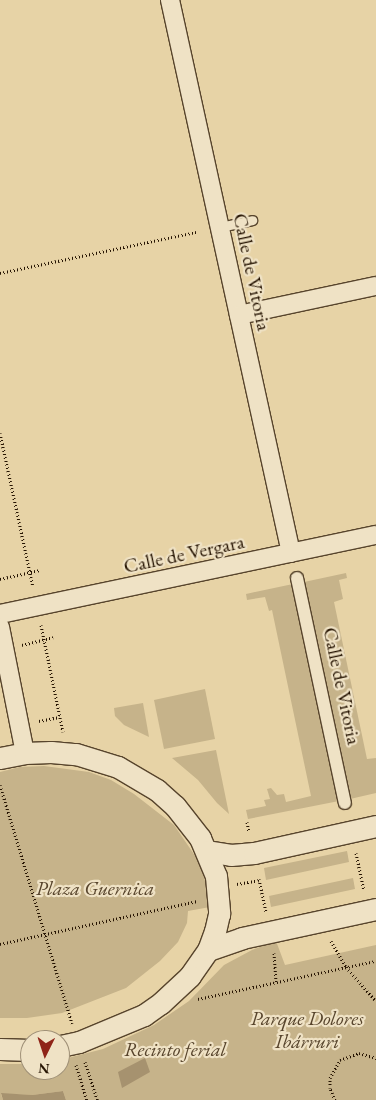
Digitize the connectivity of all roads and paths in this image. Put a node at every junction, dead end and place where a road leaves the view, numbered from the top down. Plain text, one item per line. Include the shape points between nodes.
1 (170, 0) edge
2 (252, 220) dead end
3 (220, 227) junction
4 (197, 232) dead end
5 (0, 273) edge
6 (376, 286) edge
7 (239, 315) junction
8 (376, 535) edge
9 (290, 553) junction
10 (40, 570) dead end
11 (297, 578) dead end
12 (0, 579) edge
13 (0, 614) edge
14 (0, 627) edge
15 (53, 637) dead end
16 (4, 648) junction
17 (25, 753) junction
18 (0, 758) edge
19 (0, 785) edge
20 (345, 803) dead end
21 (376, 826) edge
22 (351, 832) junction
23 (207, 851) junction
24 (259, 880) dead end
25 (218, 893) junction
26 (373, 910) edge
27 (46, 934) junction
28 (328, 936) dead end
29 (0, 944) edge
30 (274, 948) dead end
31 (208, 950) junction
32 (376, 961) edge
33 (346, 968) junction
34 (276, 982) junction
35 (178, 989) junction
36 (376, 1001) edge
37 (66, 1030) edge
38 (70, 1044) edge
39 (70, 1046) edge
40 (0, 1049) edge
41 (20, 1050) edge
42 (376, 1058) edge
43 (96, 1100) edge
44 (335, 1100) edge

1 - 3 street, Calle de Vitoria
2 - 3 lane
3 - 7 street, Calle de Vitoria
4 - 5 path
6 - 7 street
7 - 9 street, Calle de Vitoria
8 - 9 street, Calle de Vergara
9 - 13 street, Calle de Vergara
10 - 12 path
11 - 20 street, Calle de Vitoria
14 - 16 street
15 - 16 path
16 - 17 street
17 - 18 street
17 - 23 street via 76,754 118,767 158,790 175,806
19 - 27 path
21 - 22 street
22 - 23 street via 254,853 232,855
22 - 26 path
23 - 25 street
24 - 25 path
25 - 27 path via 194,903
25 - 31 street via 219,914
26 - 31 street via 242,938
27 - 29 path
27 - 37 path
28 - 33 path
30 - 34 path
31 - 35 street
32 - 33 path
33 - 34 path
33 - 36 path
34 - 35 path via 189,1000
35 - 38 street via 144,1014
39 - 43 path
40 - 41 street
42 - 44 path via 359,1053 340,1060 330,1078

